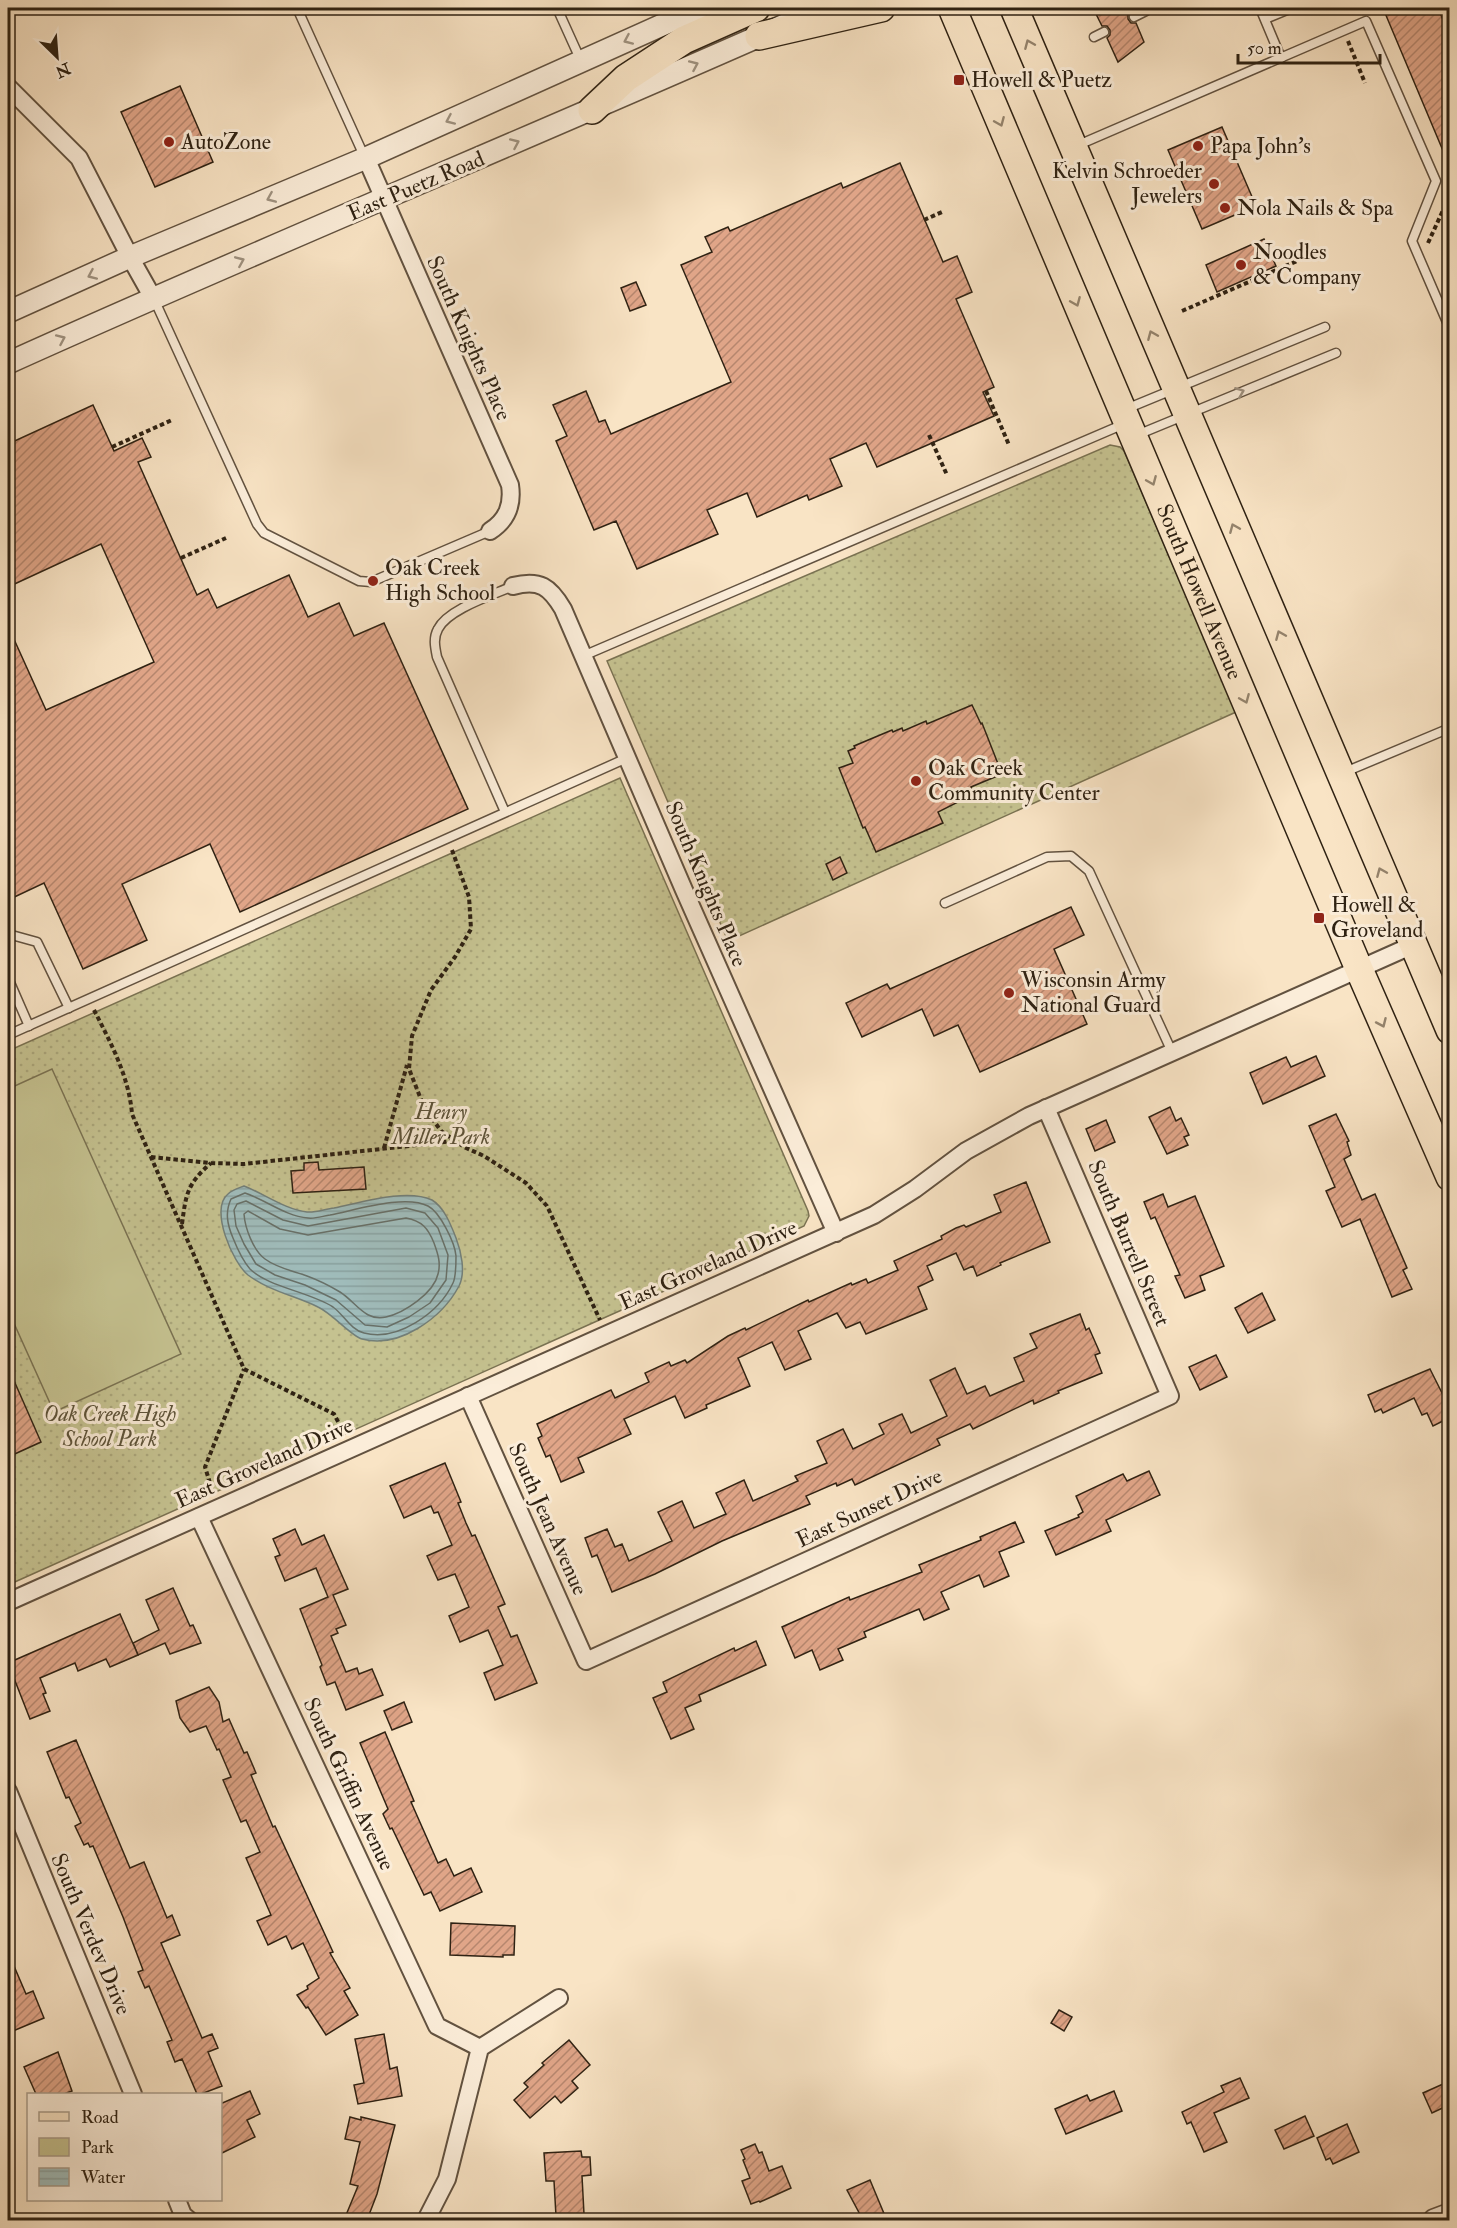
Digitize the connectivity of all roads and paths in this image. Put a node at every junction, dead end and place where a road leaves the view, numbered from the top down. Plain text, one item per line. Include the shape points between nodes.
1 (297, 8) edge
2 (557, 8) edge
3 (700, 8) edge
4 (756, 8) edge
5 (823, 8) edge
6 (880, 8) edge
7 (951, 8) edge
8 (1014, 8) edge
9 (1260, 8) edge
10 (1292, 8) edge
11 (1146, 11) dead end
12 (1134, 17) dead end
13 (1264, 19) junction
14 (1104, 32) dead end
15 (1370, 32) junction
16 (759, 36) junction
17 (1094, 37) dead end
18 (1281, 58) junction
19 (581, 61) junction
20 (1365, 82) dead end
21 (8, 87) edge
22 (592, 110) junction
23 (1073, 147) junction
24 (366, 158) junction
25 (1449, 195) edge
26 (384, 200) junction
27 (942, 212) dead end
28 (924, 220) dead end
29 (1428, 244) dead end
30 (130, 257) junction
31 (1297, 261) dead end
32 (153, 298) junction
33 (1182, 311) dead end
34 (8, 312) edge
35 (1325, 327) dead end
36 (1449, 329) edge
37 (1336, 352) dead end
38 (8, 363) edge
39 (1175, 388) junction
40 (986, 391) dead end
41 (1186, 415) junction
42 (172, 420) dead end
43 (1127, 424) junction
44 (929, 435) dead end
45 (1010, 445) dead end
46 (112, 447) dead end
47 (947, 475) dead end
48 (489, 531) joint
49 (226, 538) dead end
50 (181, 558) dead end
51 (513, 586) joint
52 (583, 656) junction
53 (1449, 728) edge
54 (627, 758) junction
55 (1340, 775) junction
56 (505, 812) junction
57 (448, 838) junction
58 (945, 903) dead end
59 (8, 934) edge
60 (1413, 945) junction
61 (1359, 969) junction
62 (8, 978) edge
63 (88, 999) junction
64 (69, 1008) junction
65 (29, 1026) junction
66 (1449, 1030) edge
67 (8, 1035) edge
68 (1172, 1052) junction
69 (410, 1056) junction
70 (1046, 1108) junction
71 (455, 1141) junction
72 (384, 1148) junction
73 (151, 1157) junction
74 (211, 1163) junction
75 (1449, 1177) edge
76 (182, 1227) junction
77 (836, 1233) junction
78 (606, 1335) junction
79 (244, 1369) junction
80 (468, 1396) junction
81 (1170, 1396) joint
82 (351, 1449) junction
83 (210, 1483) dead end
84 (199, 1517) junction
85 (8, 1602) edge
86 (586, 1661) joint
87 (8, 1791) edge
88 (559, 1998) dead end
89 (480, 2048) junction
90 (134, 2093) edge
91 (178, 2201) edge
92 (1449, 2214) edge
93 (189, 2220) edge
94 (426, 2220) edge
95 (1434, 2220) edge

1 - 24 lane
2 - 19 lane
3 -> 19 street, East Puetz Road
4 - 22 main road via 684,40 626,78
5 - 16 street, East Puetz Road
6 - 16 main road
7 -> 43 main road, South Howell Avenue
23 -> 8 main road
9 - 13 lane
10 - 13 lane
11 - 12 lane
13 - 18 lane
14 - 17 lane
15 - 18 lane via 1366,21
15 - 20 path via 1347,41
15 - 36 lane via 1436,181 1412,241
22 -> 16 street, East Puetz Road
18 - 23 lane
19 -> 24 street, East Puetz Road
21 - 30 street via 79,158
26 -> 22 street, East Puetz Road
39 -> 23 main road
24 - 26 street, South Knights Place
24 -> 30 street, East Puetz Road
25 - 29 path
32 -> 26 street, East Puetz Road
26 - 48 street, South Knights Place via 510,485 508,512
27 - 28 path
30 - 32 street
30 -> 34 street, East Puetz Road
31 - 33 path
38 -> 32 street, East Puetz Road
32 - 48 lane via 264,533 359,581 371,582
35 - 39 lane
41 -> 37 lane
39 - 41 main road
39 - 43 lane
40 - 45 path
41 - 43 lane
55 -> 41 main road
42 - 46 path
43 - 52 lane
43 -> 61 main road, South Howell Avenue
44 - 47 path
49 - 50 path
51 - 52 street, South Knights Place via 539,584 553,593
51 - 56 lane via 446,618 434,641 436,657
52 - 54 street, South Knights Place
53 - 55 lane
54 - 56 lane
54 - 77 street, South Knights Place
60 -> 55 main road
56 - 57 lane
57 - 63 lane
57 - 69 path via 469,897 471,929 431,990 412,1036
58 - 68 lane via 1047,857 1071,856 1089,871
59 - 64 lane via 37,942
60 - 61 street, East Groveland Drive
60 - 66 main road
61 - 68 street, East Groveland Drive
61 -> 75 main road, South Howell Avenue
62 - 65 lane
63 - 64 lane
63 - 73 path via 121,1066 132,1114
64 - 65 lane
65 - 67 lane
68 - 70 street, East Groveland Drive
69 - 71 path via 409,1069 424,1107 441,1131
69 - 72 path
70 - 77 street, East Groveland Drive via 966,1151 891,1205
70 - 81 street, South Burrell Street
71 - 72 path
71 - 78 path via 526,1183 547,1206
72 - 74 path via 244,1164
73 - 74 path
73 - 76 path
74 - 76 path via 195,1177 185,1200
76 - 79 path
77 - 78 street, East Groveland Drive
78 - 80 street, East Groveland Drive
79 - 82 path via 334,1414
79 - 83 path via 205,1467
80 - 82 street, East Groveland Drive
80 - 86 street, South Jean Avenue
81 - 86 street, East Sunset Drive
82 - 84 street, East Groveland Drive
84 - 85 street, East Groveland Drive
84 - 89 street, South Griffin Avenue via 437,2026
87 - 90 street, South Verdev Drive
88 - 89 street
89 - 94 street via 447,2179
91 - 93 street
92 - 95 street

